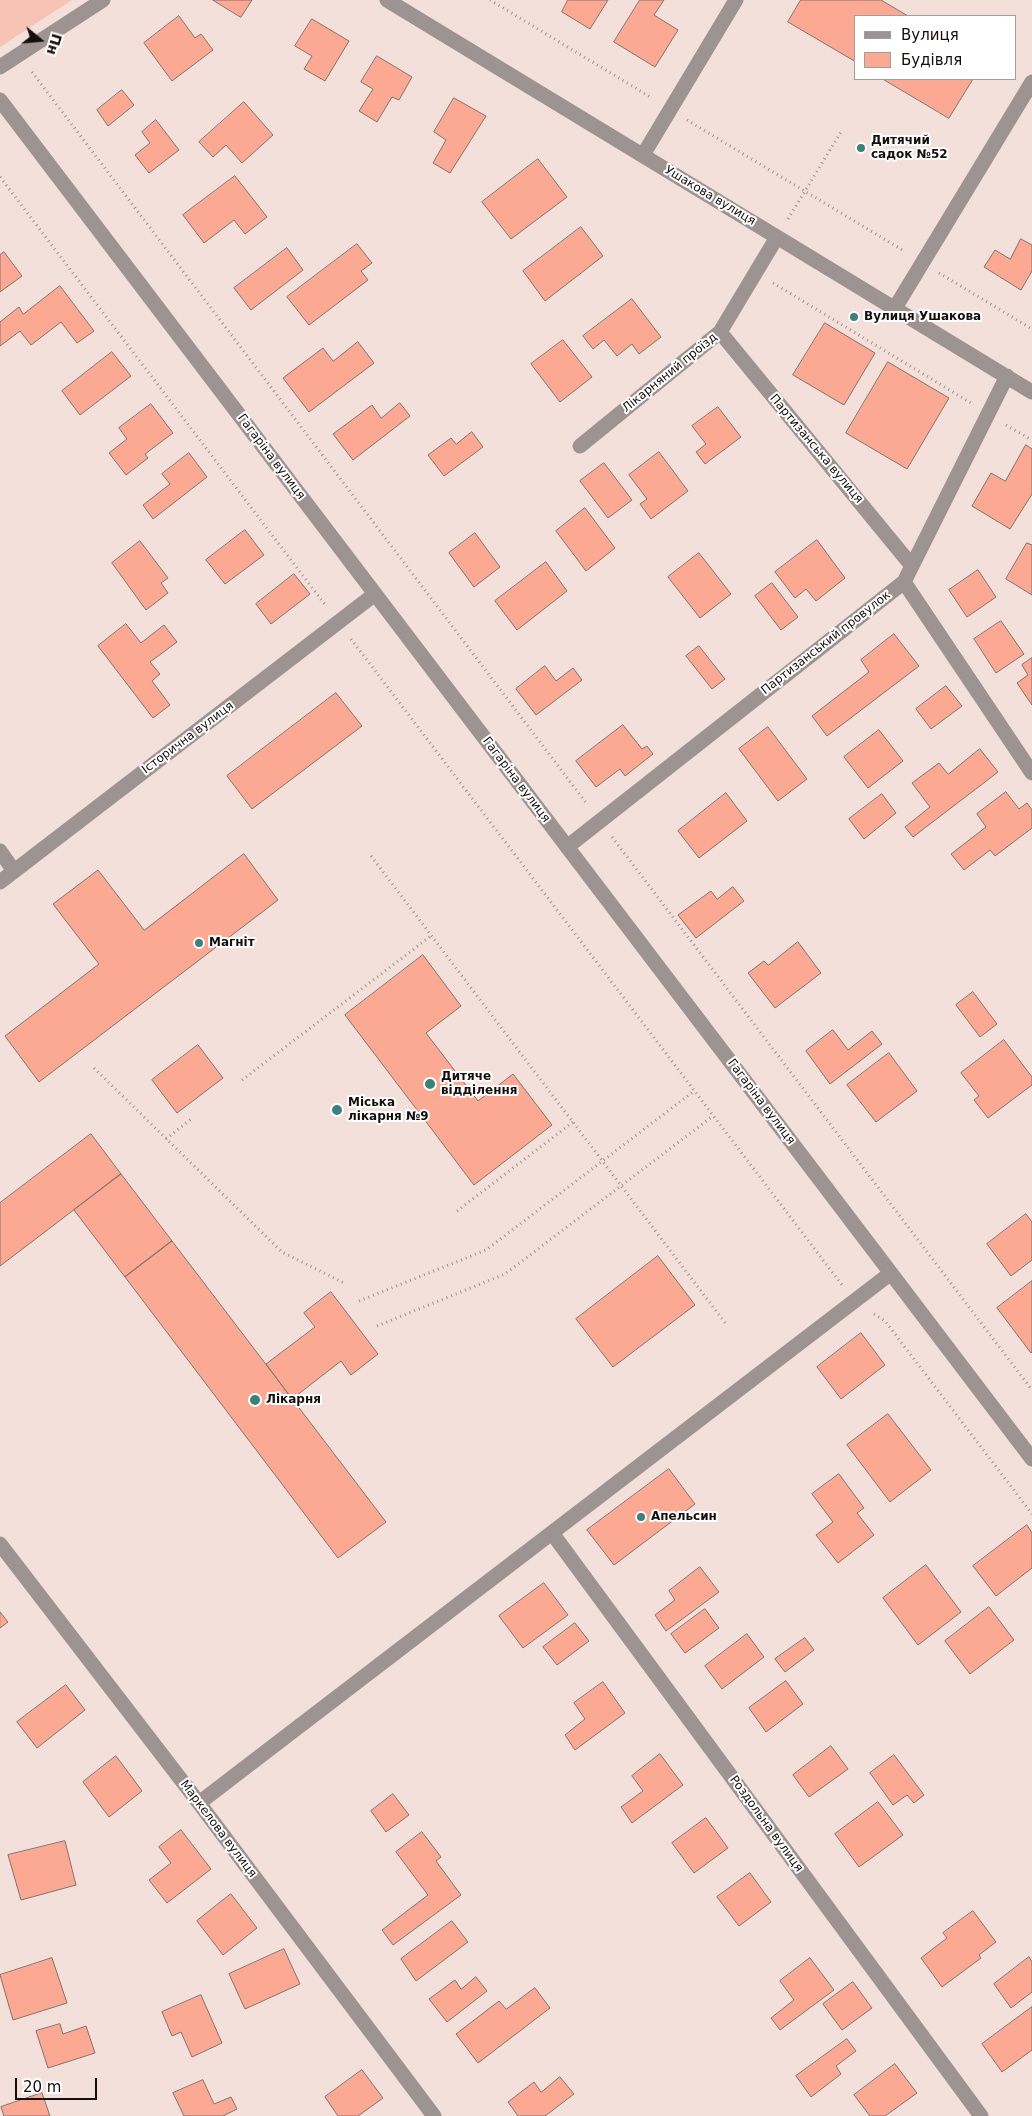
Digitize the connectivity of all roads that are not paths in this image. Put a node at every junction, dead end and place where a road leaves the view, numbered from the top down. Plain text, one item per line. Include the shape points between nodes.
1 (103, 0) edge
2 (387, 0) edge
3 (736, 0) edge
4 (0, 67) edge
5 (1032, 82) edge
6 (0, 100) edge
7 (643, 155) junction
8 (777, 237) junction
9 (895, 308) junction
10 (720, 332) junction
11 (1007, 376) junction
12 (1032, 392) edge
13 (580, 446) dead end
14 (912, 566) junction
15 (904, 582) junction
16 (375, 594) junction
17 (1032, 773) edge
18 (567, 847) junction
19 (0, 851) edge
20 (14, 871) junction
21 (0, 882) edge
22 (891, 1273) junction
23 (1032, 1460) edge
24 (552, 1533) junction
25 (0, 1544) edge
26 (199, 1803) junction
27 (434, 2116) edge
28 (981, 2116) edge

1 - 4 street
2 - 7 street, Ушакова вулиця
3 - 7 street
5 - 9 street
6 - 16 street, Гагаріна вулиця
7 - 8 street, Ушакова вулиця
8 - 9 street, Ушакова вулиця
8 - 10 street, Лікарняний проїзд
9 - 11 street, Ушакова вулиця
10 - 13 street, Лікарняний проїзд
10 - 14 street, Партизанська вулиця
11 - 12 street, Ушакова вулиця
11 - 14 street, Партизанський провулок
14 - 15 street, Партизанський провулок
15 - 17 street
15 - 18 street, Партизанський провулок
16 - 18 street, Гагаріна вулиця
16 - 20 street, Історична вулиця
18 - 22 street, Гагаріна вулиця
19 - 20 street
20 - 21 street, Історична вулиця
22 - 23 street, Гагаріна вулиця
22 - 24 street
24 - 26 street
24 - 28 street, Роздольна вулиця
25 - 26 street, Маркелова вулиця
26 - 27 street, Маркелова вулиця

